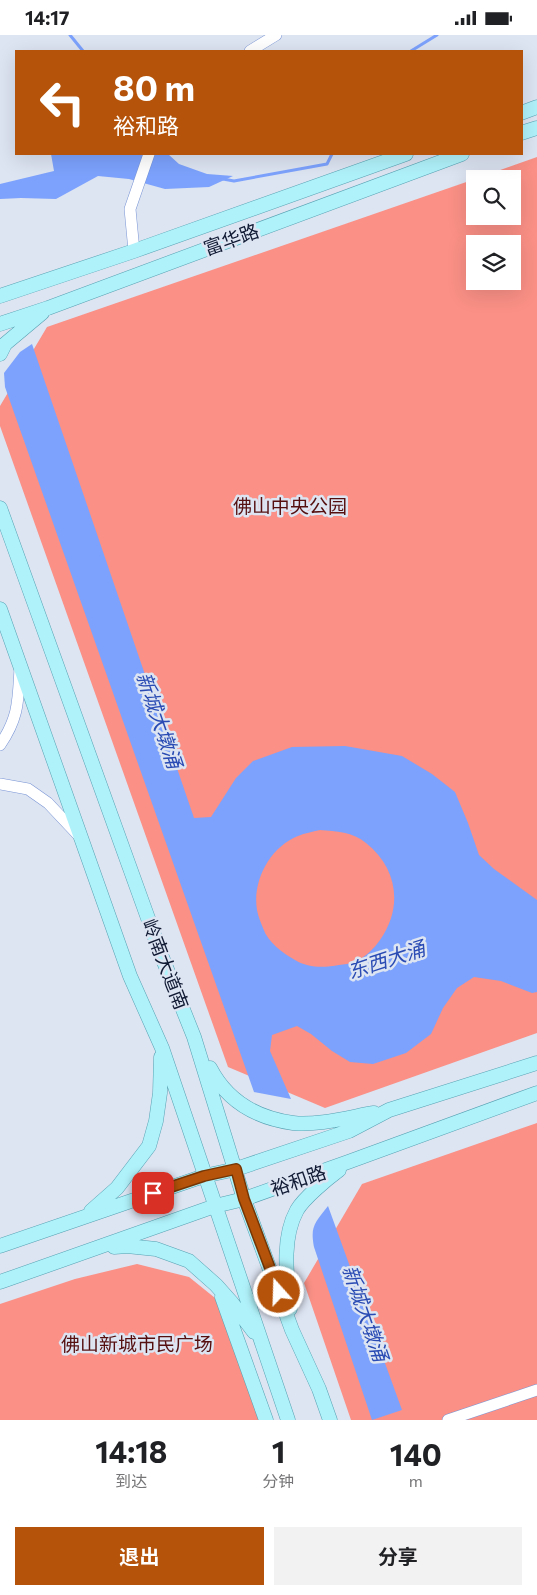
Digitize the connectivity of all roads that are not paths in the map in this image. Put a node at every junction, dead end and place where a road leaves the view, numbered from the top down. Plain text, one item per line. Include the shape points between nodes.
1 (276, 35) edge
2 (252, 50) edge
3 (537, 107) edge
4 (523, 112) edge
5 (537, 128) edge
6 (523, 132) edge
7 (149, 155) edge
8 (403, 155) edge
9 (459, 155) edge
10 (134, 251) junction
11 (41, 282) junction
12 (0, 286) edge
13 (0, 296) edge
14 (48, 308) junction
15 (0, 324) edge
16 (0, 354) edge
17 (0, 507) edge
18 (0, 609) edge
19 (20, 667) junction
20 (0, 745) edge
21 (0, 784) edge
22 (82, 839) junction
23 (194, 1037) junction
24 (162, 1048) junction
25 (537, 1063) edge
26 (537, 1093) edge
27 (389, 1110) junction
28 (348, 1162) junction
29 (236, 1169) junction
30 (204, 1176) junction
31 (244, 1199) junction
32 (215, 1206) junction
33 (85, 1216) junction
34 (0, 1246) edge
35 (96, 1249) junction
36 (0, 1282) edge
37 (219, 1289) junction
38 (292, 1330) junction
39 (262, 1343) junction
40 (537, 1390) edge
41 (266, 1420) edge
42 (288, 1420) edge
43 (330, 1420) edge
44 (448, 1420) edge

1 - 2 street
3 - 4 main road
5 - 6 main road
7 - 10 street via 130,209
8 - 10 main road, 富华路
9 - 14 main road, 富华路
10 - 11 main road, 富华路
11 - 12 main road
11 - 13 main road, 富华路
14 - 15 main road, 富华路
14 - 16 main road via 5,344
17 - 23 main road, 岭南大道南 via 162,957
18 - 19 main road
19 - 20 street via 18,705
19 - 22 main road
21 - 22 street via 28,789 48,803
22 - 24 main road via 130,976
23 - 27 main road via 216,1080 237,1102 260,1115 294,1123
23 - 29 main road, 岭南大道南
24 - 30 main road
24 - 33 main road via 156,1121 149,1146 117,1188
25 - 27 main road, 裕和路
26 - 28 main road, 裕和路
27 - 29 main road, 裕和路 via 349,1131
28 - 31 main road, 裕和路
28 - 38 main road via 324,1181 297,1210 289,1232 287,1258
29 - 30 main road, 裕和路
29 - 31 main road, 岭南大道南
30 - 32 main road
30 - 33 main road, 裕和路
31 - 32 main road, 裕和路
31 - 38 main road, 岭南大道南
32 - 35 main road, 裕和路
32 - 39 main road
33 - 34 main road, 裕和路
35 - 36 main road, 裕和路
35 - 37 main road via 127,1246 156,1249 189,1261
37 - 39 main road
37 - 41 main road
38 - 43 main road, 岭南大道南
39 - 42 main road
40 - 44 street

